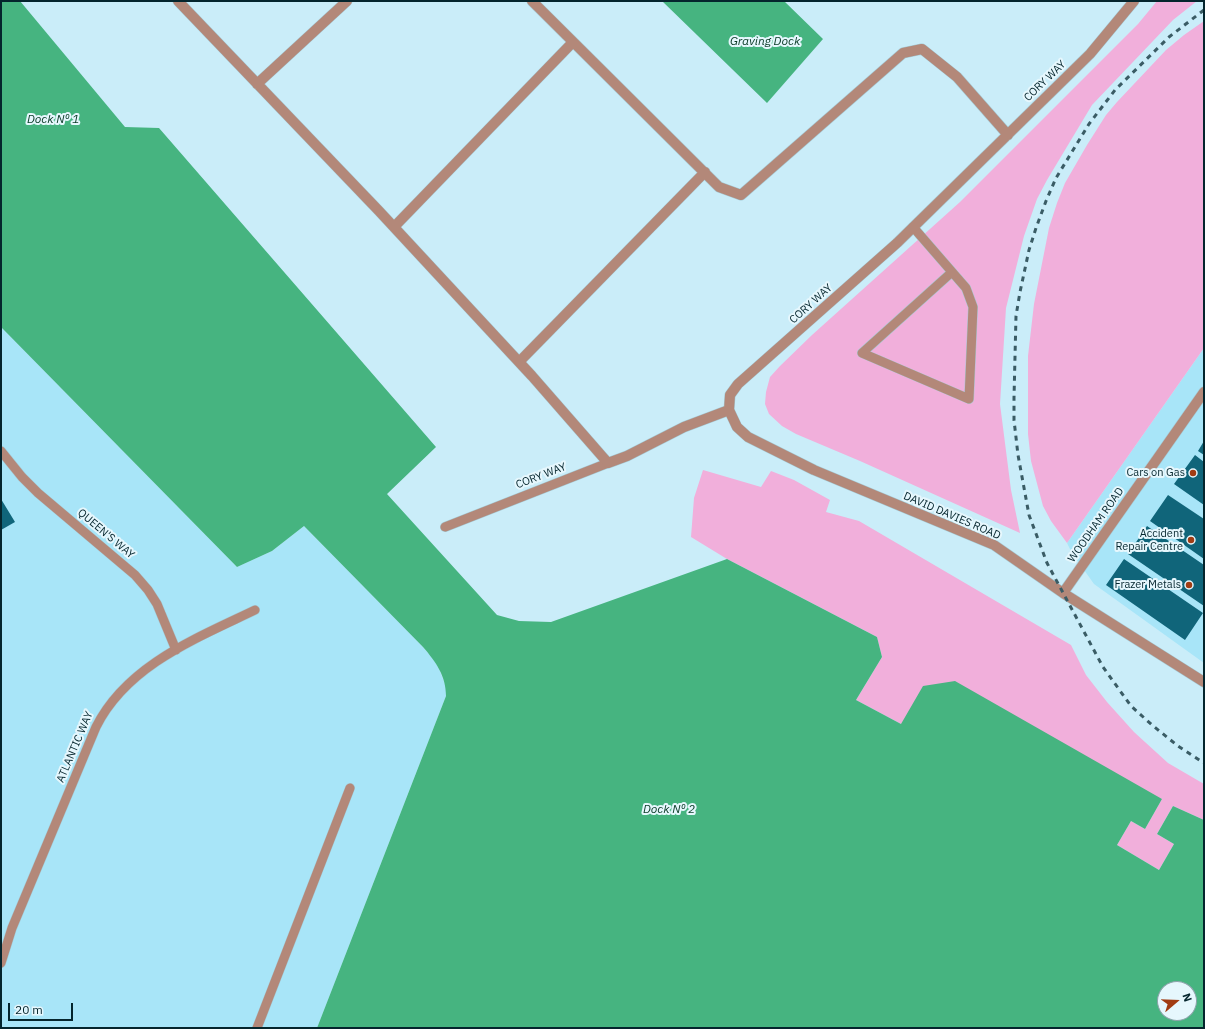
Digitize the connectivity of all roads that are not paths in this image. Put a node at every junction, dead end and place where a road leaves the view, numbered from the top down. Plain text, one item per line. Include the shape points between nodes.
1 (178, 1) edge
2 (347, 1) edge
3 (532, 1) edge
4 (1134, 1) edge
5 (573, 42) junction
6 (257, 84) junction
7 (1008, 134) junction
8 (705, 172) junction
9 (394, 227) junction
10 (913, 227) junction
11 (952, 272) junction
12 (520, 362) junction
13 (1204, 392) edge
14 (729, 410) junction
15 (1, 451) edge
16 (608, 463) junction
17 (445, 527) dead end
18 (1063, 593) junction
19 (255, 610) dead end
20 (176, 650) junction
21 (1204, 682) edge
22 (350, 788) dead end
23 (1, 963) edge
24 (257, 1028) edge

1 - 6 street
2 - 6 street
3 - 5 street
4 - 7 street, CORY WAY via 1090,54
5 - 8 street
5 - 9 street
6 - 9 street
7 - 8 street via 956,77 922,49 902,53 741,195 719,187
7 - 10 street, CORY WAY
8 - 12 street
9 - 12 street
10 - 11 lane
10 - 14 street, CORY WAY via 738,384 730,395
11 - 11 lane via 966,288 973,307 969,399 862,353
12 - 16 street
13 - 18 street, WOODHAM ROAD
14 - 16 street, CORY WAY via 684,427
14 - 18 street, DAVID DAVIES ROAD via 737,427 748,437 814,470 994,545
15 - 20 lane, QUEEN'S WAY via 38,493 135,575 157,604
16 - 17 lane, CORY WAY
18 - 21 street, DAVID DAVIES ROAD
19 - 20 lane, ATLANTIC WAY
20 - 23 lane, ATLANTIC WAY via 147,668 128,684 104,711 12,928
22 - 24 lane

